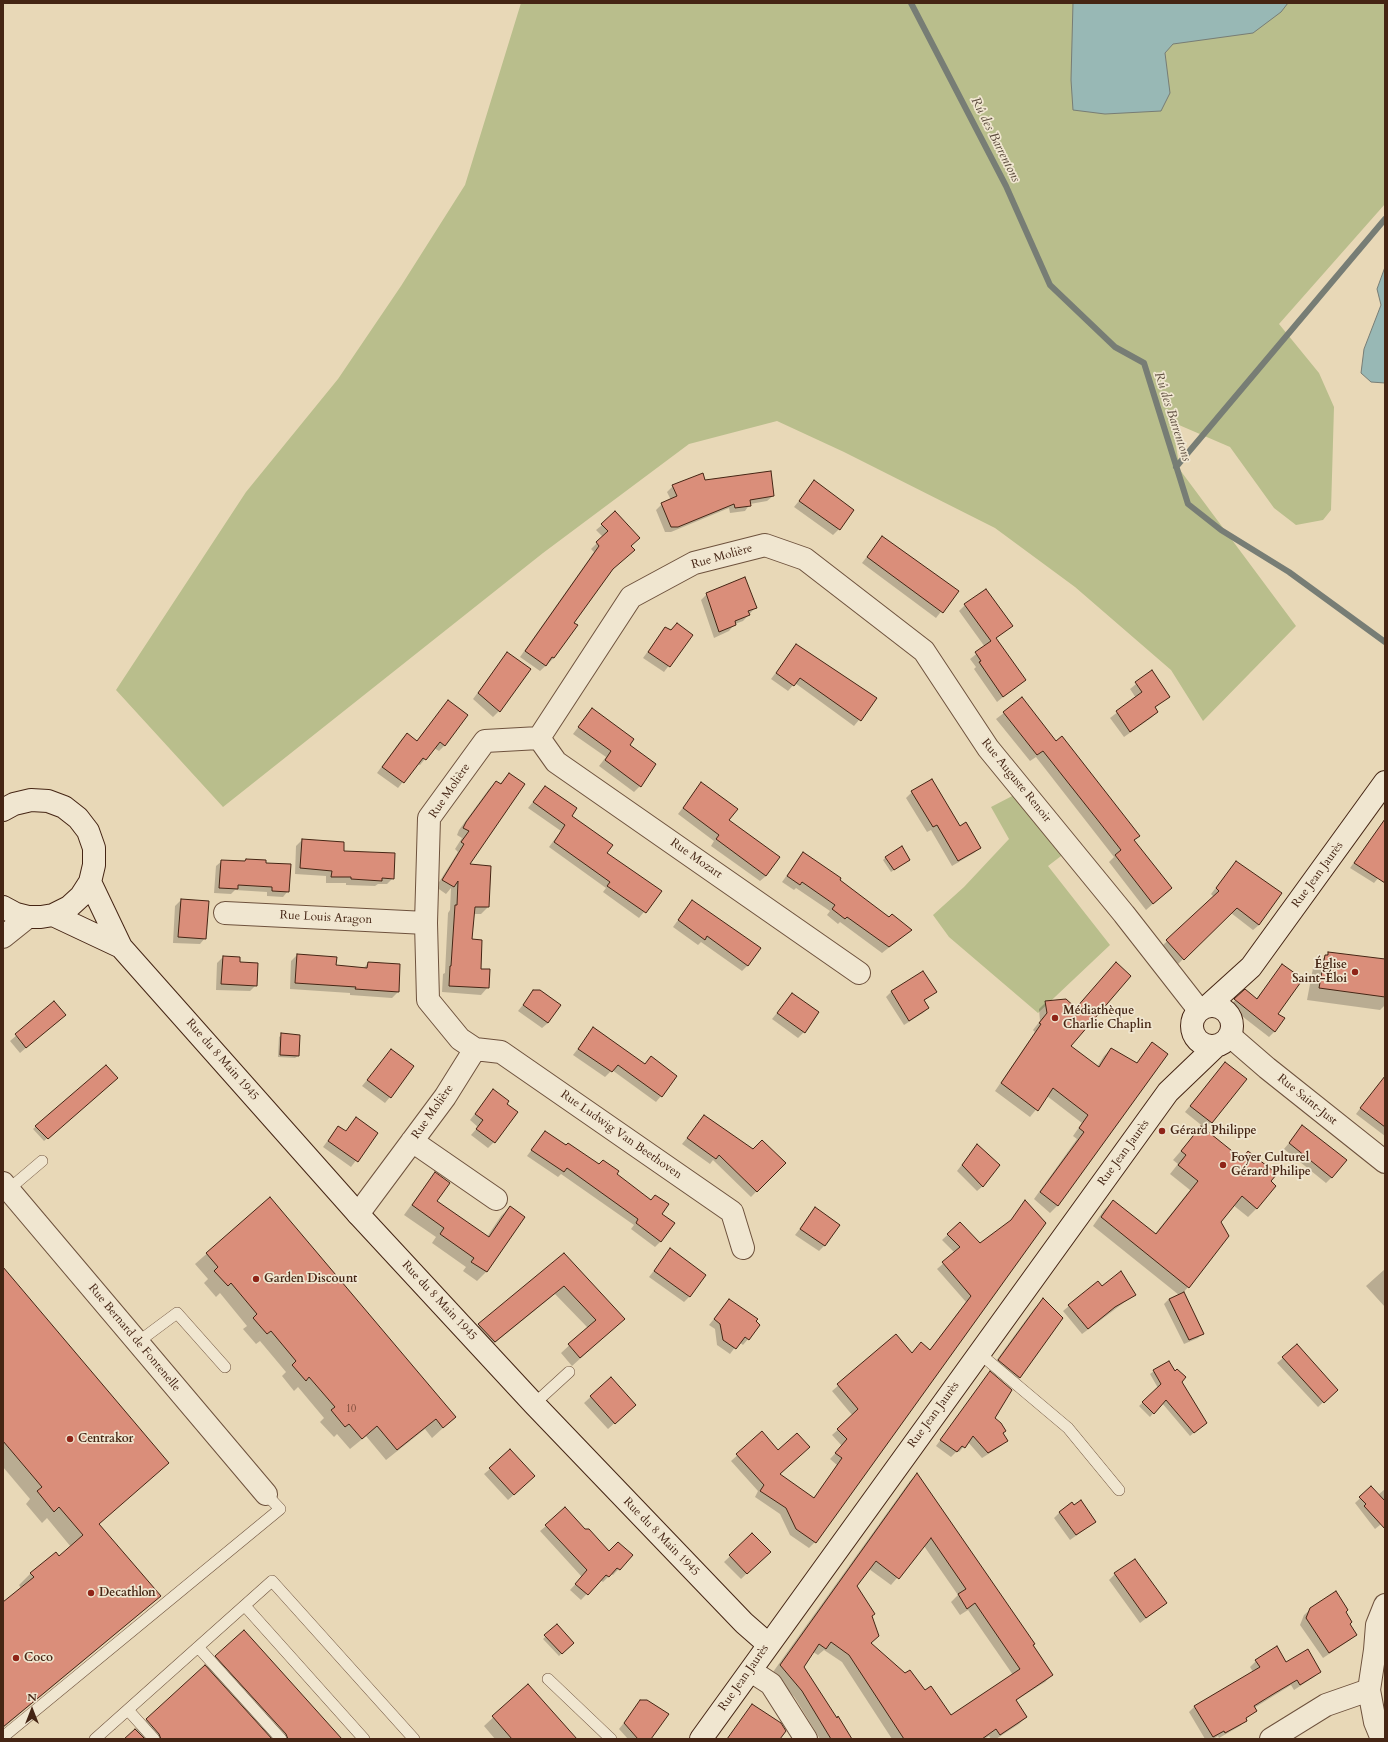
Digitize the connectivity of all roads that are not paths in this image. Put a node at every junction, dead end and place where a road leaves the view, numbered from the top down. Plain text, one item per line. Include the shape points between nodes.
1 (818, 569) joint
2 (539, 738) junction
3 (1385, 782) edge
4 (7, 804) edge
5 (90, 882) junction
6 (3, 907) edge
7 (225, 913) dead end
8 (53, 915) junction
9 (28, 917) junction
10 (426, 923) junction
11 (3, 937) edge
12 (121, 947) junction
13 (1251, 967) junction
14 (859, 973) dead end
15 (1204, 1008) junction
16 (1229, 1014) junction
17 (1193, 1034) junction
18 (1223, 1041) junction
19 (475, 1049) junction
20 (1168, 1092) junction
21 (412, 1141) junction
22 (42, 1161) dead end
23 (1385, 1162) edge
24 (6, 1186) edge
25 (496, 1199) dead end
26 (358, 1214) junction
27 (743, 1248) dead end
28 (138, 1342) junction
29 (979, 1353) junction
30 (225, 1367) dead end
31 (569, 1372) dead end
32 (534, 1404) junction
33 (1119, 1490) dead end
34 (266, 1494) joint
35 (1385, 1605) edge
36 (245, 1606) junction
37 (768, 1644) junction
38 (198, 1648) junction
39 (751, 1671) junction
40 (548, 1679) dead end
41 (1369, 1690) junction
42 (128, 1710) junction
43 (3, 1737) edge
44 (96, 1739) edge
45 (154, 1739) edge
46 (281, 1739) edge
47 (364, 1739) edge
48 (414, 1739) edge
49 (612, 1739) edge
50 (701, 1739) edge
51 (806, 1739) edge
52 (1270, 1739) edge
53 (1382, 1739) edge

1 - 2 street, Rue Molière via 805,558 765,545 694,564 630,597
1 - 15 street, Rue Auguste Renoir via 924,651 988,748 1165,965
2 - 10 street, Rue Molière via 485,741 429,818
2 - 14 street, Rue Mozart via 556,762
3 - 13 street, Rue Jean Jaurès
4 - 5 street via 31,800 48,801 64,807 78,818 88,831 94,848
5 - 8 street via 73,904
5 - 12 street
6 - 9 street
7 - 10 street, Rue Louis Aragon
8 - 9 street
8 - 12 street
9 - 11 street
10 - 19 street, Rue Molière via 428,1000 460,1039
12 - 26 street, Rue du 8 Main 1945
13 - 15 street
13 - 16 street
15 - 16 street via 1220,1007
15 - 17 street via 1192,1021
16 - 18 street via 1233,1025
17 - 18 street via 1197,1040 1209,1046
17 - 20 street
18 - 20 street
18 - 23 street, Rue Saint-Just via 1283,1081
19 - 21 street, Rue Molière via 445,1097
19 - 27 street, Rue Ludwig Van Beethoven via 501,1052 732,1212
20 - 29 street, Rue Jean Jaurès
21 - 25 street
21 - 26 street, Rue Molière
22 - 24 lane
24 - 28 street, Rue Bernard de Fontenelle
26 - 32 street, Rue du 8 Main 1945
28 - 30 lane via 177,1313
28 - 34 street, Rue Bernard de Fontenelle
29 - 33 lane via 1068,1428
29 - 37 street, Rue Jean Jaurès
31 - 32 lane
32 - 37 street, Rue du 8 Main 1945 via 744,1623
34 - 43 lane via 280,1510
35 - 41 street via 1377,1625
36 - 38 lane
36 - 47 lane
36 - 48 lane via 272,1581
37 - 39 street, Rue Jean Jaurès
38 - 42 lane
38 - 46 lane
39 - 50 street, Rue Jean Jaurès
39 - 51 street via 771,1684
40 - 49 lane
41 - 52 street via 1326,1705
41 - 53 street via 1375,1722
42 - 44 lane
42 - 45 lane

